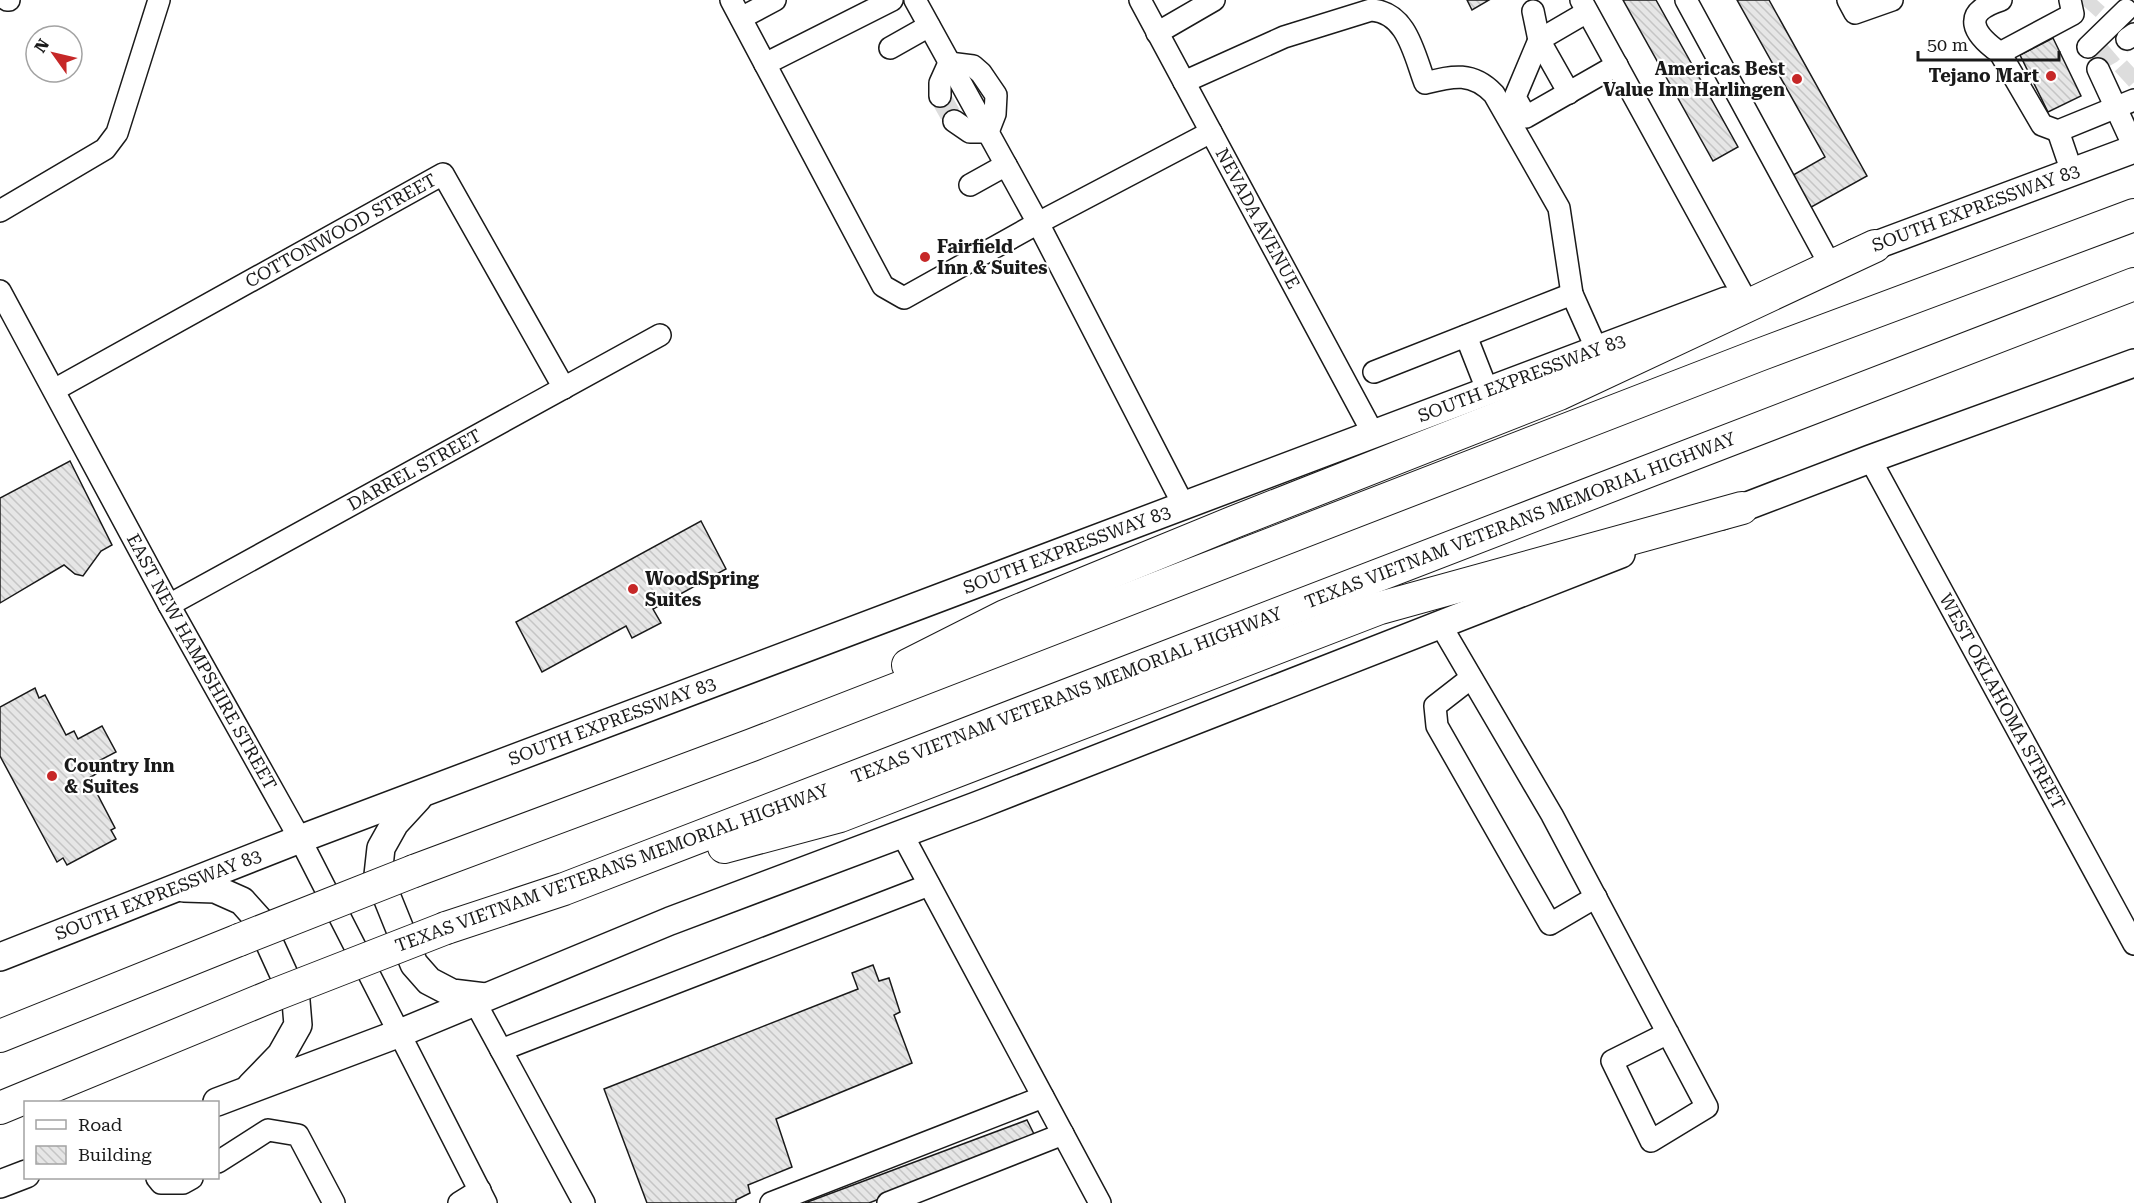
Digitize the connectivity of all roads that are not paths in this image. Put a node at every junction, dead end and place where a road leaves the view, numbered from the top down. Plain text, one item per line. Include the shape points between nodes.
1 (159, 0) edge
2 (775, 0) edge
3 (892, 0) edge
4 (915, 0) edge
5 (1140, 0) edge
6 (1214, 0) edge
7 (1686, 0) edge
8 (1848, 0) edge
9 (1893, 0) edge
10 (2001, 0) edge
11 (1584, 6) edge
12 (736, 9) edge
13 (1533, 11) dead end
14 (2077, 11) edge
15 (2129, 22) edge
16 (929, 26) junction
17 (1157, 33) junction
18 (1539, 40) junction
19 (890, 48) dead end
20 (2000, 53) junction
21 (2092, 56) junction
22 (949, 63) junction
23 (765, 64) junction
24 (1617, 65) junction
25 (1184, 82) junction
26 (1569, 93) junction
27 (2120, 94) edge
28 (940, 96) tunnel mouth
29 (954, 121) tunnel mouth
30 (2058, 131) junction
31 (988, 132) junction
32 (1211, 132) junction
33 (2134, 148) edge
34 (1006, 165) junction
35 (2072, 172) junction
36 (970, 185) dead end
37 (0, 211) edge
38 (2134, 215) edge
39 (1038, 223) junction
40 (1875, 246) junction
41 (1829, 263) junction
42 (2134, 284) edge
43 (0, 291) edge
44 (1572, 294) junction
45 (1743, 295) junction
46 (660, 335) dead end
47 (1466, 336) junction
48 (1596, 350) junction
49 (2134, 363) edge
50 (1374, 372) dead end
51 (564, 388) junction
52 (54, 390) junction
53 (1488, 392) junction
54 (1374, 435) junction
55 (1870, 459) junction
56 (1184, 506) junction
57 (1742, 508) junction
58 (168, 605) junction
59 (1440, 624) junction
60 (1472, 678) junction
61 (752, 745) junction
62 (423, 793) junction
63 (902, 834) junction
64 (300, 839) junction
65 (929, 885) junction
66 (175, 888) junction
67 (564, 890) junction
68 (1596, 897) junction
69 (2134, 944) edge
70 (0, 957) edge
71 (480, 999) junction
72 (400, 1033) junction
73 (1668, 1033) junction
74 (0, 1036) edge
75 (501, 1050) junction
76 (243, 1093) junction
77 (1043, 1097) junction
78 (219, 1101) edge
79 (0, 1108) edge
80 (1063, 1134) junction
81 (219, 1161) edge
82 (24, 1175) edge
83 (159, 1179) edge
84 (190, 1179) edge
85 (0, 1184) edge
86 (483, 1197) edge
87 (334, 1203) edge
88 (459, 1203) edge
89 (584, 1203) edge
90 (771, 1203) edge
91 (888, 1203) edge
92 (1100, 1203) edge

1 - 37 street via 117,134 105,149
2 - 12 street
3 - 23 street
4 - 16 street
5 - 17 street, NEVADA AVENUE
6 - 17 street
7 - 41 street
8 - 9 street via 1855,13
10 - 20 street via 1986,5 1975,21 1976,33
11 - 18 street
11 - 24 street
12 - 23 street
13 - 18 street
14 - 20 street
14 - 21 street
15 - 21 street
16 - 19 street
16 - 22 street
17 - 25 street, NEVADA AVENUE
18 - 26 street
18 - 26 street via 1515,97 1526,117
20 - 30 street via 2042,125
21 - 27 street
22 - 28 street via 940,83
22 - 31 street via 973,66 996,94 996,114
23 - 39 street via 883,286 904,298
24 - 26 street
24 - 45 street
25 - 32 street, NEVADA AVENUE
25 - 44 street via 1284,37 1380,10 1403,26 1425,83 1454,76 1475,79 1494,94 1559,208
27 - 30 street
27 - 33 street
29 - 31 street via 970,132
30 - 35 street
31 - 34 street
32 - 39 street
32 - 54 street, NEVADA AVENUE
33 - 35 main road, SOUTH EXPRESSWAY 83
34 - 36 street
34 - 39 street
35 - 40 main road, SOUTH EXPRESSWAY 83
38 - 61 highway via 1760,355
39 - 56 street
40 - 41 main road, SOUTH EXPRESSWAY 83
40 - 61 highway via 1559,394 1005,616
41 - 45 main road, SOUTH EXPRESSWAY 83
42 - 67 highway, TEXAS VIETNAM VETERANS MEMORIAL HIGHWAY
43 - 52 street, EAST NEW HAMPSHIRE STREET
44 - 47 street
44 - 48 street
45 - 48 main road, SOUTH EXPRESSWAY 83
46 - 51 street, DARREL STREET
47 - 50 street
47 - 53 street
48 - 53 main road, SOUTH EXPRESSWAY 83
49 - 55 main road
51 - 52 street, COTTONWOOD STREET via 443,174
51 - 58 street, DARREL STREET
52 - 58 street, EAST NEW HAMPSHIRE STREET
53 - 54 main road, SOUTH EXPRESSWAY 83
54 - 56 main road, SOUTH EXPRESSWAY 83
55 - 57 main road
55 - 69 street, WEST OKLAHOMA STREET
56 - 62 main road, SOUTH EXPRESSWAY 83
57 - 59 main road
57 - 67 highway via 1380,608 840,816
58 - 64 street, EAST NEW HAMPSHIRE STREET
59 - 60 street
59 - 63 main road
60 - 68 street
60 - 68 street via 1435,706 1437,726 1476,795 1550,924
61 - 74 highway, bridge via 414,872
62 - 64 main road, SOUTH EXPRESSWAY 83
62 - 71 main road via 390,831 381,848 378,875 414,964 429,981 452,993
63 - 65 street
63 - 71 main road via 670,921
64 - 66 main road, SOUTH EXPRESSWAY 83
64 - 72 street, EAST NEW HAMPSHIRE STREET
65 - 75 street
65 - 77 street
66 - 70 main road, SOUTH EXPRESSWAY 83
66 - 76 main road via 215,889 242,901 259,920 296,1001 298,1025 281,1055
67 - 79 highway, TEXAS VIETNAM VETERANS MEMORIAL HIGHWAY, bridge via 446,928
68 - 73 street
71 - 72 main road
71 - 75 street
72 - 76 main road
72 - 86 street, EAST NEW HAMPSHIRE STREET
73 - 73 street via 1707,1107 1651,1142 1612,1061
75 - 89 street
76 - 78 main road
77 - 80 street
77 - 90 street
80 - 91 street
80 - 92 street
81 - 87 street via 268,1130 298,1135
82 - 85 main road
83 - 84 street via 161,1183 183,1183
86 - 88 street

